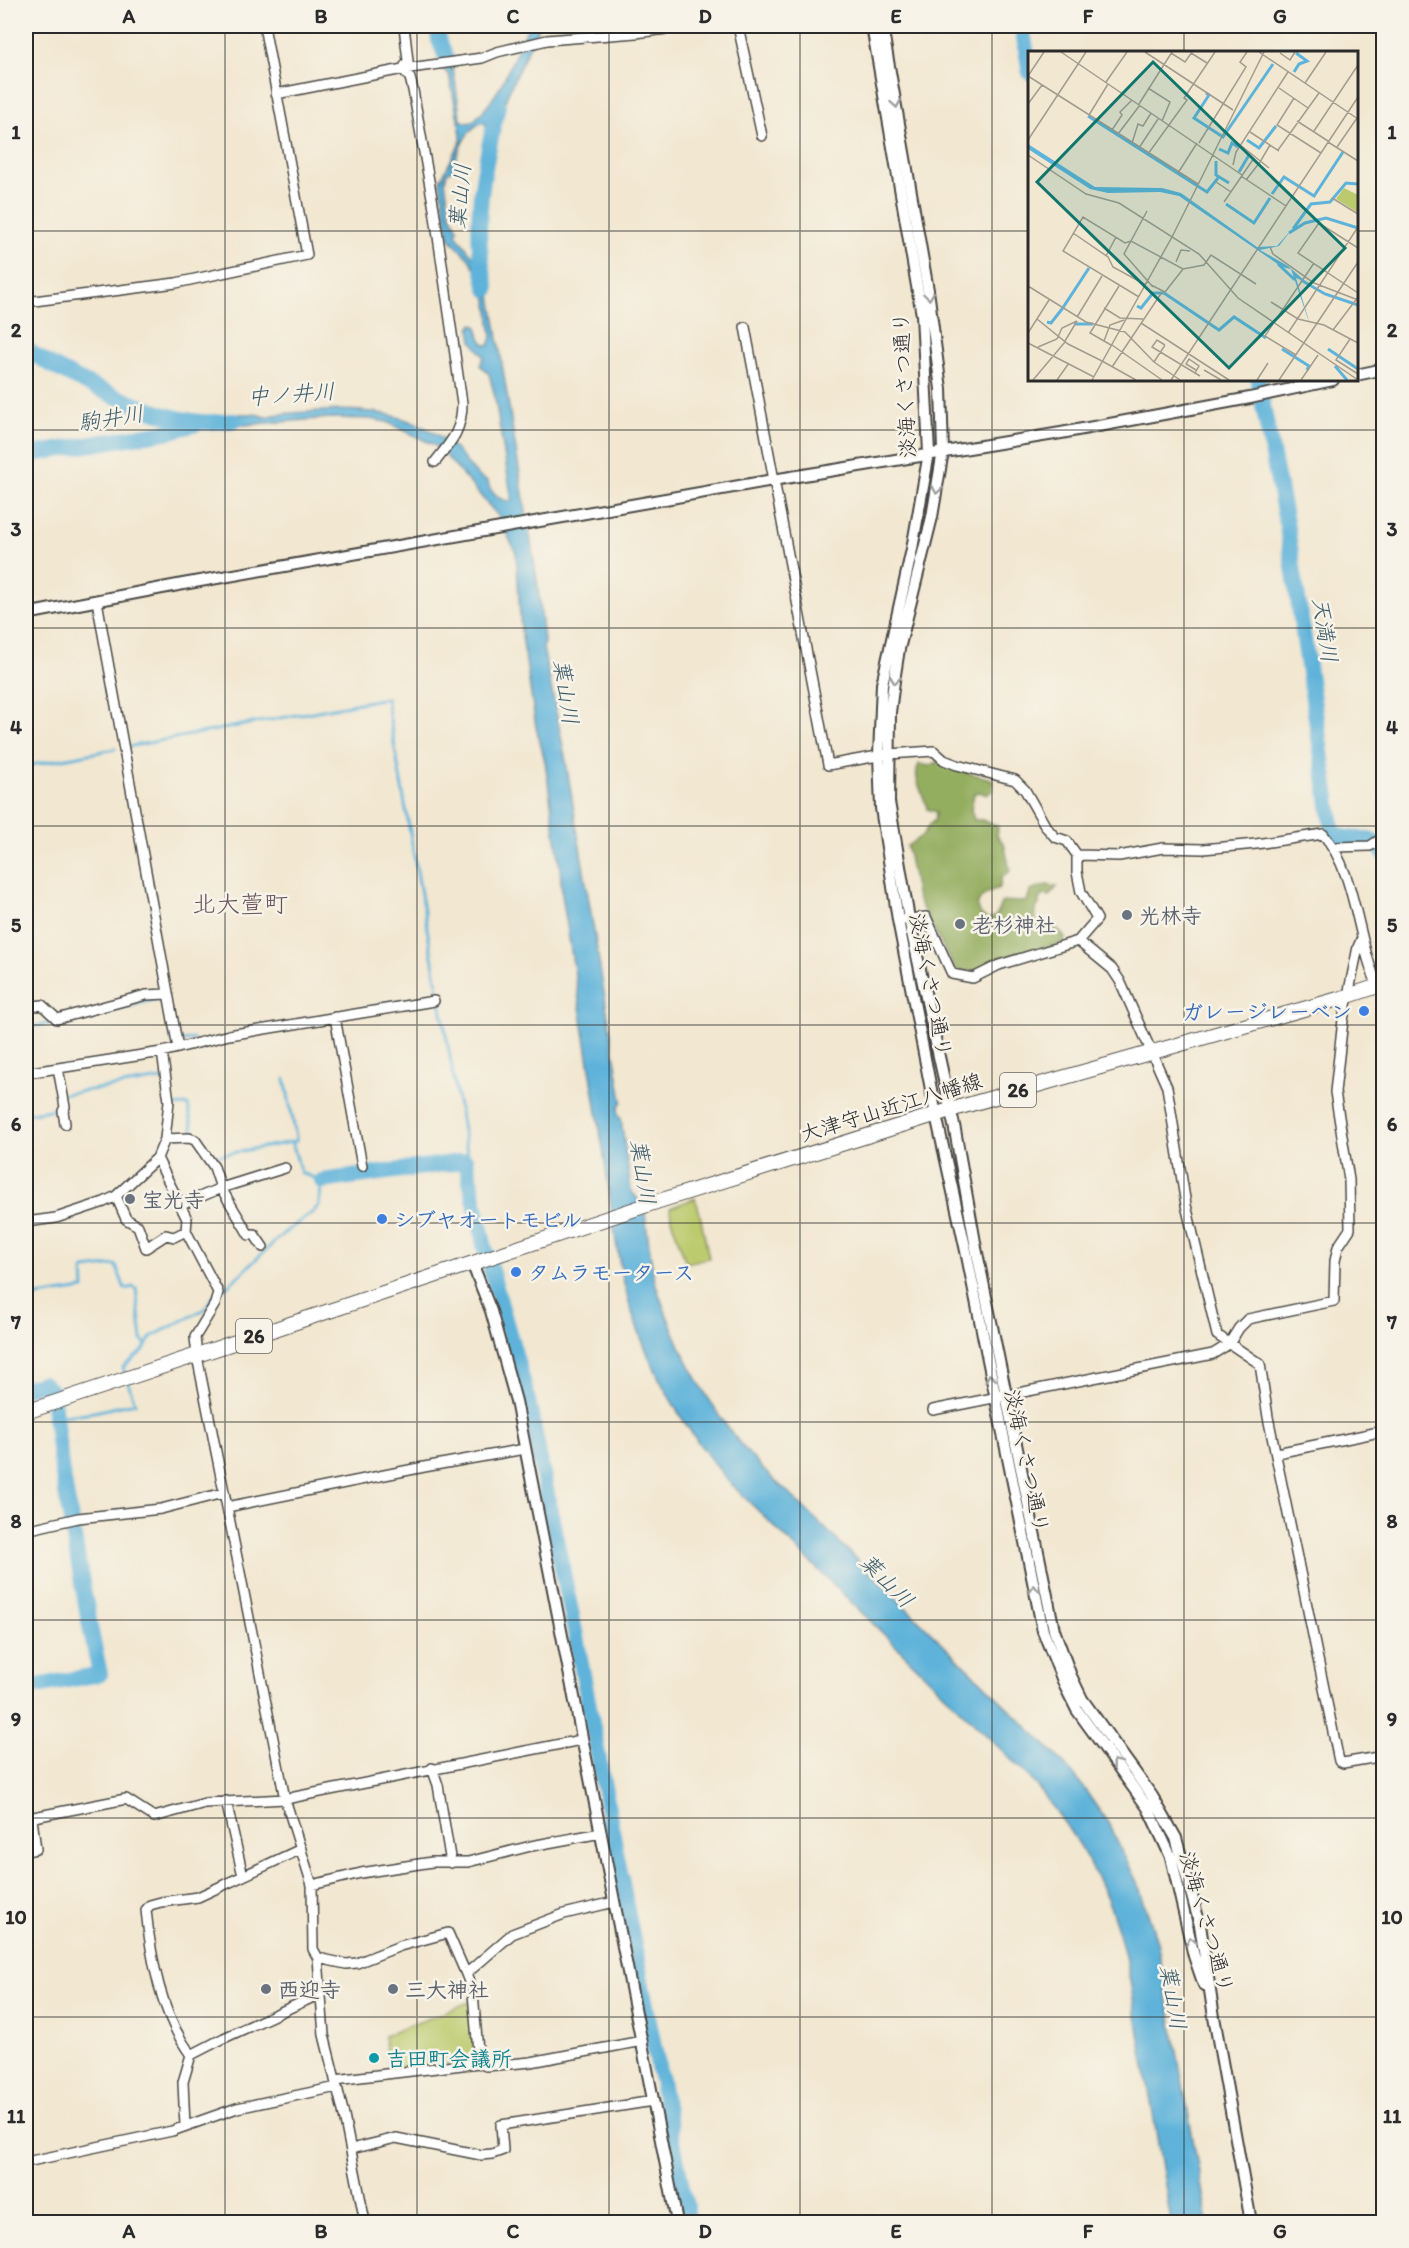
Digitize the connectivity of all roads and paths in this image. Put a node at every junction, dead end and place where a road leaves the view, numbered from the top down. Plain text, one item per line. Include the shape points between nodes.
1 (264, 26) edge
2 (404, 26) edge
3 (688, 26) edge
4 (738, 26) edge
5 (872, 26) edge
6 (882, 26) edge
7 (403, 69) junction
8 (276, 94) junction
9 (762, 136) dead end
10 (26, 302) edge
11 (744, 327) dead end
12 (1383, 369) edge
13 (1358, 375) edge
14 (1328, 381) edge
15 (943, 451) junction
16 (929, 453) junction
17 (435, 462) dead end
18 (773, 480) junction
19 (97, 601) junction
20 (26, 614) edge
21 (884, 754) junction
22 (1378, 841) edge
23 (1335, 847) junction
24 (1077, 855) junction
25 (904, 920) junction
26 (1362, 938) junction
27 (1078, 941) junction
28 (1382, 985) edge
29 (167, 994) junction
30 (1348, 996) junction
31 (434, 1001) dead end
32 (26, 1007) edge
33 (335, 1017) junction
34 (177, 1044) junction
35 (162, 1052) junction
36 (1152, 1052) junction
37 (58, 1068) junction
38 (26, 1073) edge
39 (950, 1110) junction
40 (936, 1114) junction
41 (65, 1124) dead end
42 (165, 1139) junction
43 (157, 1158) junction
44 (362, 1166) dead end
45 (285, 1168) dead end
46 (221, 1188) junction
47 (116, 1196) junction
48 (181, 1205) junction
49 (26, 1221) edge
50 (186, 1231) junction
51 (263, 1247) dead end
52 (482, 1259) junction
53 (1229, 1344) junction
54 (197, 1356) junction
55 (1006, 1396) junction
56 (994, 1398) junction
57 (933, 1410) dead end
58 (26, 1412) edge
59 (1383, 1431) edge
60 (525, 1449) junction
61 (1277, 1452) junction
62 (223, 1493) junction
63 (227, 1508) junction
64 (26, 1530) edge
65 (581, 1740) junction
66 (1383, 1756) edge
67 (432, 1768) junction
68 (285, 1799) junction
69 (226, 1801) junction
70 (601, 1833) junction
71 (301, 1849) junction
72 (26, 1851) edge
73 (451, 1863) junction
74 (243, 1876) junction
75 (312, 1885) junction
76 (614, 1902) junction
77 (318, 1958) junction
78 (466, 1974) junction
79 (320, 1994) junction
80 (1214, 2017) junction
81 (642, 2041) junction
82 (192, 2055) junction
83 (479, 2063) junction
84 (336, 2084) junction
85 (654, 2101) junction
86 (185, 2126) junction
87 (351, 2149) junction
88 (26, 2162) edge
89 (365, 2223) edge
90 (677, 2223) edge
91 (1251, 2223) edge

1 - 8 street
2 - 7 street via 408,61
3 - 7 street via 547,40 482,58
4 - 9 street
5 - 16 street, 淡海くさつ通り via 921,315
6 -> 15 street, 淡海くさつ通り via 928,290
7 - 8 street
7 - 17 street via 410,78 415,101 462,403 462,420 454,438
8 - 10 street via 307,255 176,283
11 - 18 street
12 - 13 street
14 - 15 street via 1061,433
15 - 16 street
15 -> 21 street, 淡海くさつ通り via 932,517 899,649
16 - 18 street
16 - 21 street, 淡海くさつ通り via 882,684
18 - 19 street
18 - 21 street via 828,765
19 - 20 street
19 - 29 street
21 - 24 street via 934,751 957,765 1015,780 1046,827 1055,837 1067,841
21 - 25 street, 淡海くさつ通り via 881,808
22 - 23 street
23 - 24 street via 1323,834 1203,849
23 - 26 street
24 - 27 street via 1082,892 1097,919
25 - 27 street via 926,917 952,974 973,978 999,965
25 - 39 street, 淡海くさつ通り
25 - 40 street, 淡海くさつ通り
26 - 28 street via 1369,966
26 - 30 street
27 - 36 street via 1112,969 1120,981
28 - 30 main road, 大津守山近江八幡線 / 26
29 - 32 street via 146,995 57,1019 42,1005
29 - 34 street
30 - 36 main road, 大津守山近江八幡線 / 26
30 - 53 street via 1335,1092 1349,1180 1350,1229 1336,1254 1334,1301 1248,1319
31 - 33 street
33 - 34 street
33 - 44 street
34 - 35 street
35 - 37 street
35 - 42 street via 169,1101
36 - 39 main road, 大津守山近江八幡線 / 26
36 - 53 street via 1167,1087 1186,1205 1216,1335
37 - 38 street
37 - 41 street
39 - 40 main road, 大津守山近江八幡線 / 26
39 - 55 street, 淡海くさつ通り
40 - 52 main road, 大津守山近江八幡線 / 26
56 -> 40 street, 淡海くさつ通り
42 - 43 street
42 - 46 street via 195,1140 214,1167
43 - 47 street
43 - 48 street
45 - 46 street
46 - 48 street
46 - 51 street via 249,1236 254,1234
47 - 49 street via 56,1218
47 - 50 street via 126,1219 138,1226 147,1248 166,1234 174,1237
48 - 50 street via 187,1219
50 - 54 street via 218,1292 195,1337
52 - 54 main road, 26
52 - 60 street
53 - 55 street via 1213,1354
53 - 61 street via 1260,1364
54 - 58 main road, 26
54 - 62 street
55 - 56 street
55 - 80 street, 淡海くさつ通り via 1054,1630 1082,1699 1152,1796 1176,1838 1200,1925
56 - 57 street
80 -> 56 street, 淡海くさつ通り via 1194,1956 1171,1857 1148,1808 1077,1710 1043,1631
59 - 61 street
60 - 63 street
60 - 65 street
61 - 66 street via 1339,1761
62 - 63 street
62 - 64 street via 161,1509 78,1518
63 - 68 street
65 - 67 street
65 - 70 street
67 - 68 street
67 - 73 street
68 - 69 street
68 - 71 street
69 - 72 street via 154,1817 126,1799 34,1817 36,1849
69 - 74 street
70 - 73 street
70 - 76 street
71 - 74 street
71 - 75 street
73 - 75 street via 432,1862 361,1873
74 - 82 street via 198,1897 161,1902 146,1910 159,1989 173,2024
75 - 77 street via 313,1949
76 - 78 street via 564,1914 512,1934
76 - 81 street
77 - 78 street via 346,1965 357,1963 448,1933
77 - 79 street
78 - 83 street via 473,1993
79 - 82 street
79 - 84 street via 324,2035
80 - 91 street, 淡海くさつ通り
81 - 83 street via 531,2062 486,2066
81 - 85 street
82 - 86 street via 183,2082
83 - 84 street
84 - 86 street via 237,2108
84 - 87 street
85 - 87 street via 501,2125 503,2150 492,2154 396,2138
85 - 90 street
86 - 88 street
87 - 89 street

